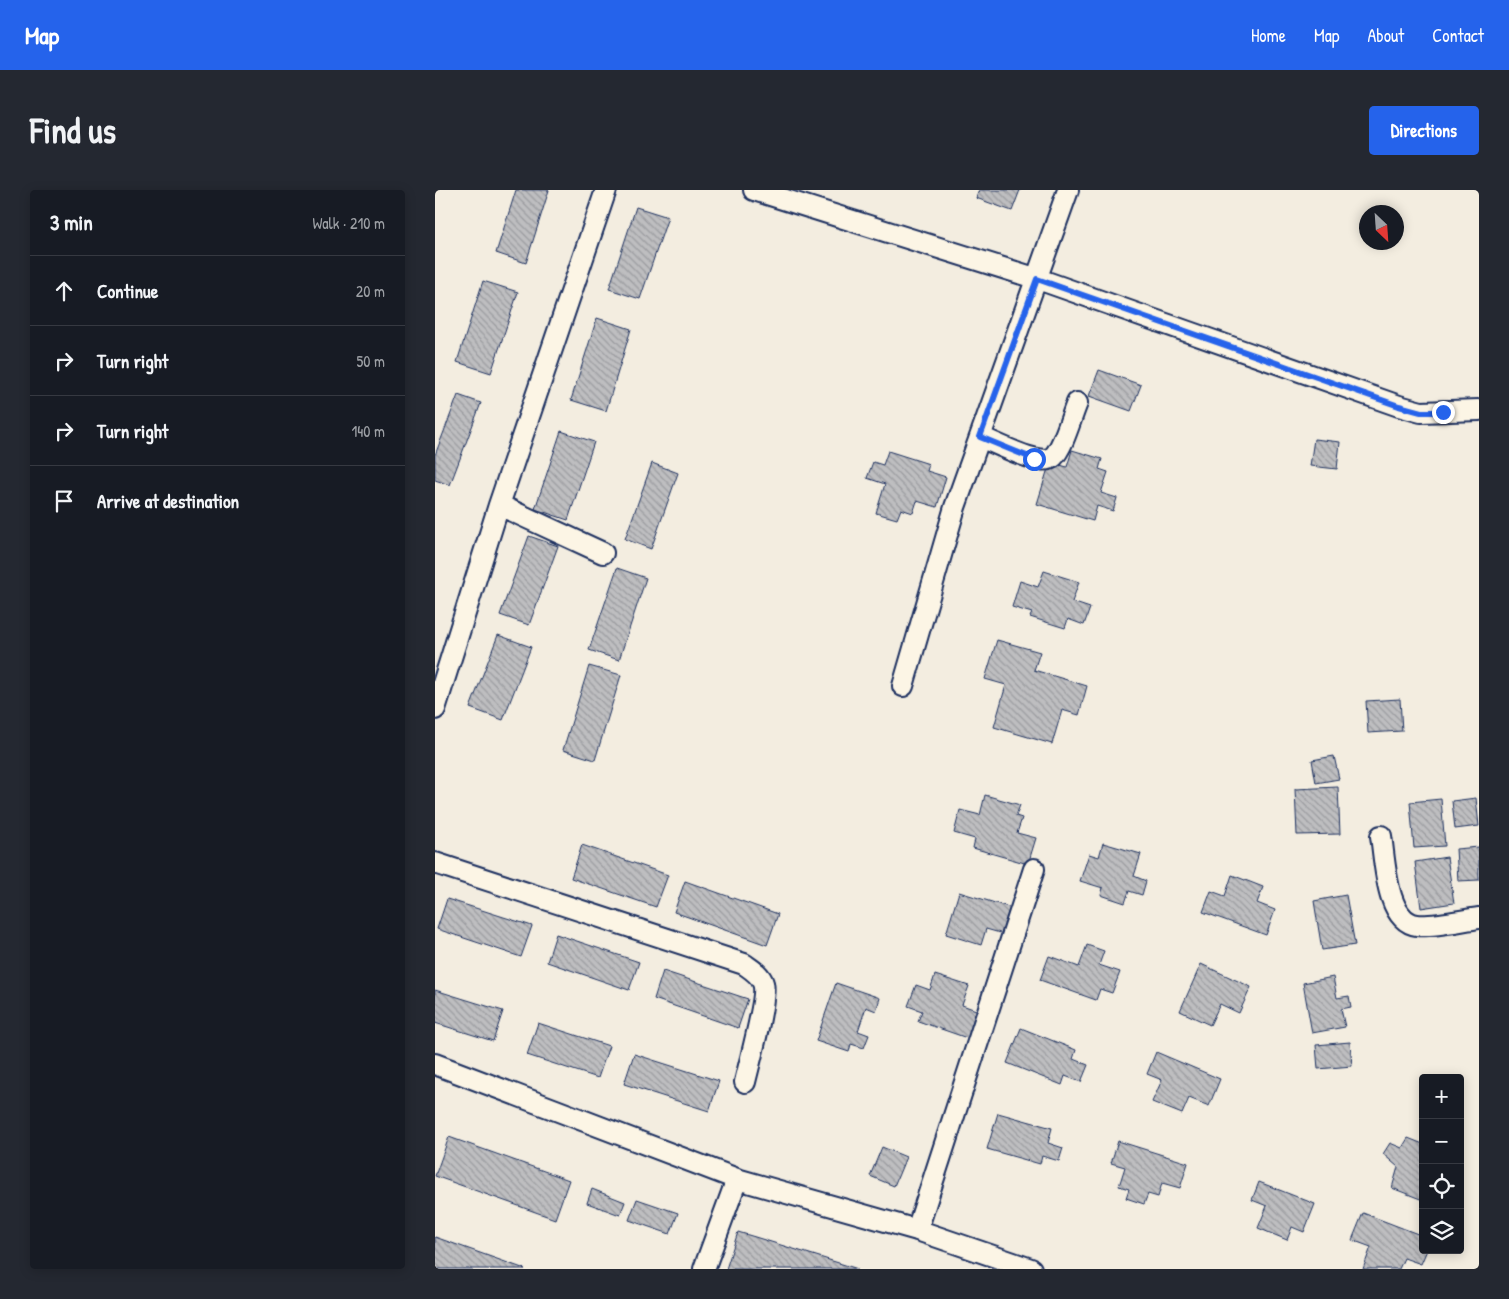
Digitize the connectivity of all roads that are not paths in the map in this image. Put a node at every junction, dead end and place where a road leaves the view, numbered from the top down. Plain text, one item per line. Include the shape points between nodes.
1 (606, 190) edge
2 (754, 190) edge
3 (1068, 190) edge
4 (1037, 279) junction
5 (1077, 403) dead end
6 (1479, 410) edge
7 (980, 437) junction
8 (499, 505) junction
9 (603, 554) dead end
10 (903, 686) dead end
11 (435, 709) edge
12 (1381, 836) dead end
13 (435, 863) edge
14 (1034, 869) dead end
15 (1479, 918) edge
16 (435, 1064) edge
17 (745, 1082) dead end
18 (737, 1180) junction
19 (917, 1230) junction
20 (704, 1269) edge
21 (1031, 1269) edge

1 - 8 street
2 - 4 street
3 - 4 street
4 - 6 street via 1399,406 1421,412
4 - 7 street
5 - 7 street via 1057,451 1045,461
7 - 10 street via 955,507
8 - 9 street
8 - 11 street
12 - 15 street via 1393,904 1402,918 1416,925
13 - 17 street via 744,964 764,984
14 - 19 street
16 - 18 street
18 - 19 street
18 - 20 street
19 - 21 street

